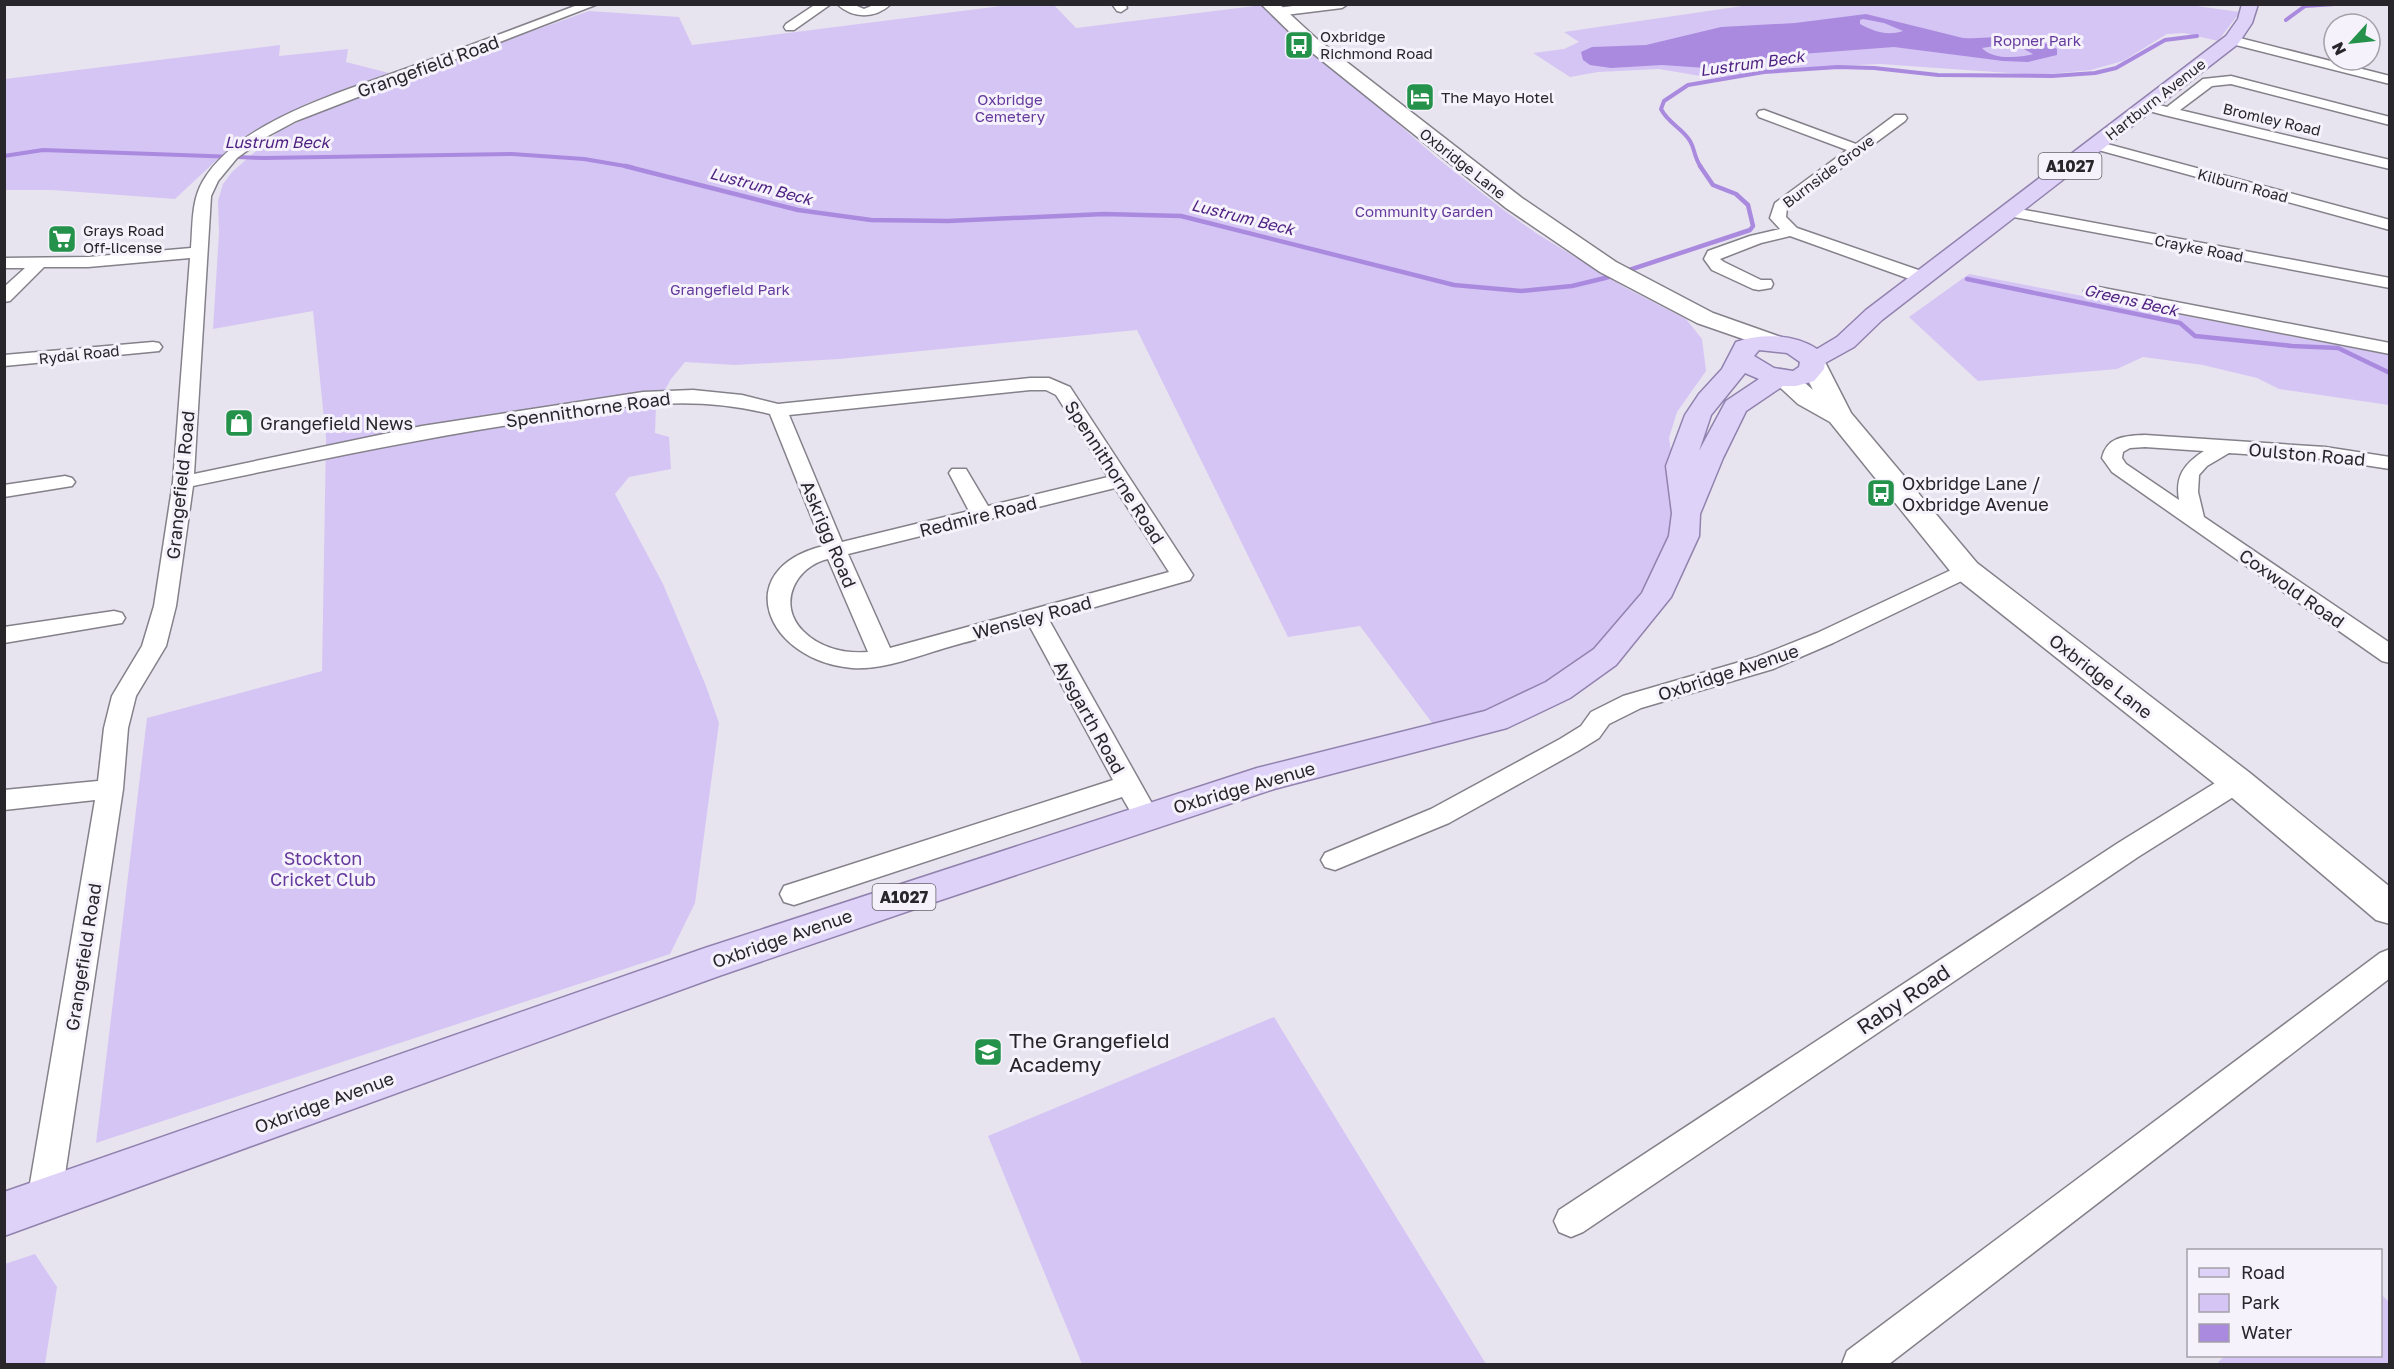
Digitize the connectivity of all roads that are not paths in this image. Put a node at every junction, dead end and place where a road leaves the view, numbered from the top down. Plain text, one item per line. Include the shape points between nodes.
1 (592, 4) edge
2 (825, 4) edge
3 (843, 4) edge
4 (885, 4) edge
5 (1342, 4) edge
6 (2250, 4) edge
7 (1273, 8) edge
8 (790, 27) dead end
9 (2232, 40) junction
10 (2221, 80) joint
11 (2390, 80) edge
12 (2146, 106) junction
13 (2169, 112) junction
14 (1764, 114) dead end
15 (1900, 118) dead end
16 (2390, 121) edge
17 (2096, 145) junction
18 (1857, 149) junction
19 (2390, 165) edge
20 (2009, 212) junction
21 (2390, 225) edge
22 (1791, 231) junction
23 (199, 252) junction
24 (4, 263) edge
25 (38, 264) junction
26 (1924, 278) junction
27 (2390, 283) edge
28 (1765, 284) dead end
29 (2093, 291) dead end
30 (4, 297) edge
31 (1874, 315) junction
32 (1706, 318) junction
33 (1775, 342) junction
34 (153, 347) dead end
35 (2390, 349) edge
36 (1741, 356) junction
37 (4, 361) edge
38 (1812, 362) junction
39 (1781, 377) junction
40 (778, 410) junction
41 (1839, 416) junction
42 (2224, 447) junction
43 (2390, 464) edge
44 (959, 473) dead end
45 (1121, 480) junction
46 (65, 482) dead end
47 (183, 482) junction
48 (4, 490) edge
49 (1686, 514) junction
50 (982, 515) junction
51 (2194, 520) junction
52 (836, 552) junction
53 (1966, 570) junction
54 (1182, 575) joint
55 (1036, 617) junction
56 (114, 618) dead end
57 (4, 635) edge
58 (2390, 655) edge
59 (882, 657) junction
60 (2237, 782) junction
61 (110, 789) junction
62 (4, 800) edge
63 (1137, 801) junction
64 (1335, 860) dead end
65 (794, 894) dead end
66 (2390, 909) edge
67 (2390, 961) edge
68 (24, 1208) edge
69 (1571, 1221) dead end
70 (1860, 1365) edge

1 - 23 street, Grangefield Road via 306,111 260,135 218,168 208,182 203,196
2 - 8 street
3 - 4 street via 854,11 871,13
5 - 7 street
6 - 9 main road, Hartburn Avenue / A1027 via 2244,26
7 - 32 street, Oxbridge Lane via 1328,57 1514,203 1608,267
9 - 11 street
9 - 12 main road, Hartburn Avenue / A1027
10 - 13 street, Hartburn Avenue via 2208,82
10 - 16 street, Bromley Road via 2243,82
12 - 13 street, Bromley Road
12 - 17 main road, Hartburn Avenue / A1027
13 - 19 street, Bromley Road
14 - 18 street
15 - 18 street, Burnside Grove
17 - 20 main road, Hartburn Avenue / A1027
17 - 21 street, Kilburn Road
18 - 22 street, Burnside Grove via 1780,206 1778,218
20 - 26 main road, Hartburn Avenue / A1027
20 - 27 street, Crayke Road
22 - 26 street, Burnside Grove
22 - 28 street, Burnside Grove via 1714,254 1712,259 1718,266 1759,285
23 - 25 street
23 - 47 street, Grangefield Road
24 - 25 street
25 - 30 street
26 - 31 main road, Hartburn Avenue / A1027
29 - 35 street
31 - 33 main road, Hartburn Avenue / A1027 via 1817,336
31 - 38 main road, Hartburn Avenue / A1027 via 1855,335
32 - 33 street
32 - 36 street
33 - 36 main road, A1027 via 1745,347
33 - 38 main road via 1799,349
34 - 37 street, Rydal Road
36 - 39 main road via 1748,366 1761,373
36 - 49 main road, Oxbridge Avenue / A1027 via 1698,415 1680,466
38 - 39 main road, A1027 via 1810,371 1803,375
38 - 41 street, Oxbridge Lane
39 - 41 street, Oxbridge Lane
39 - 49 main road, Oxbridge Avenue / A1027 via 1735,407
40 - 45 street, Spennithorne Road via 1049,384 1063,391
40 - 47 street, Spennithorne Road via 742,401 693,396 643,398 422,432
40 - 52 street, Askrigg Road
41 - 53 street, Oxbridge Lane
42 - 43 street, Oulston Road via 2325,453
42 - 51 street via 2195,465 2187,475 2186,489
42 - 51 street, Coxwold Road via 2145,441 2125,442 2114,449 2112,458 2119,468
44 - 50 street
45 - 50 street, Redmire Road
45 - 54 street, Spennithorne Road
46 - 48 street
47 - 61 street, Grangefield Road via 165,606 154,646 124,696 116,728
49 - 63 main road, Oxbridge Avenue / A1027 via 1684,536 1656,597 1605,657 1558,690 1495,720 1269,777
50 - 52 street, Redmire Road
51 - 58 street, Coxwold Road
52 - 59 street, Askrigg Road
52 - 59 street via 811,556 791,569 779,590 780,613 789,633 828,656 855,660
53 - 60 street, Oxbridge Lane
53 - 64 street, Oxbridge Avenue via 1765,663 1632,702 1600,718 1590,732 1569,745 1440,816
54 - 55 street, Wensley Road
55 - 59 street, Wensley Road
55 - 63 street, Aysgarth Road
56 - 57 street
60 - 66 street, Oxbridge Lane
60 - 69 street, Raby Road via 2128,850
61 - 62 street
61 - 68 street, Grangefield Road
63 - 65 street
63 - 68 main road, Oxbridge Avenue / A1027 via 705,964
67 - 70 street

